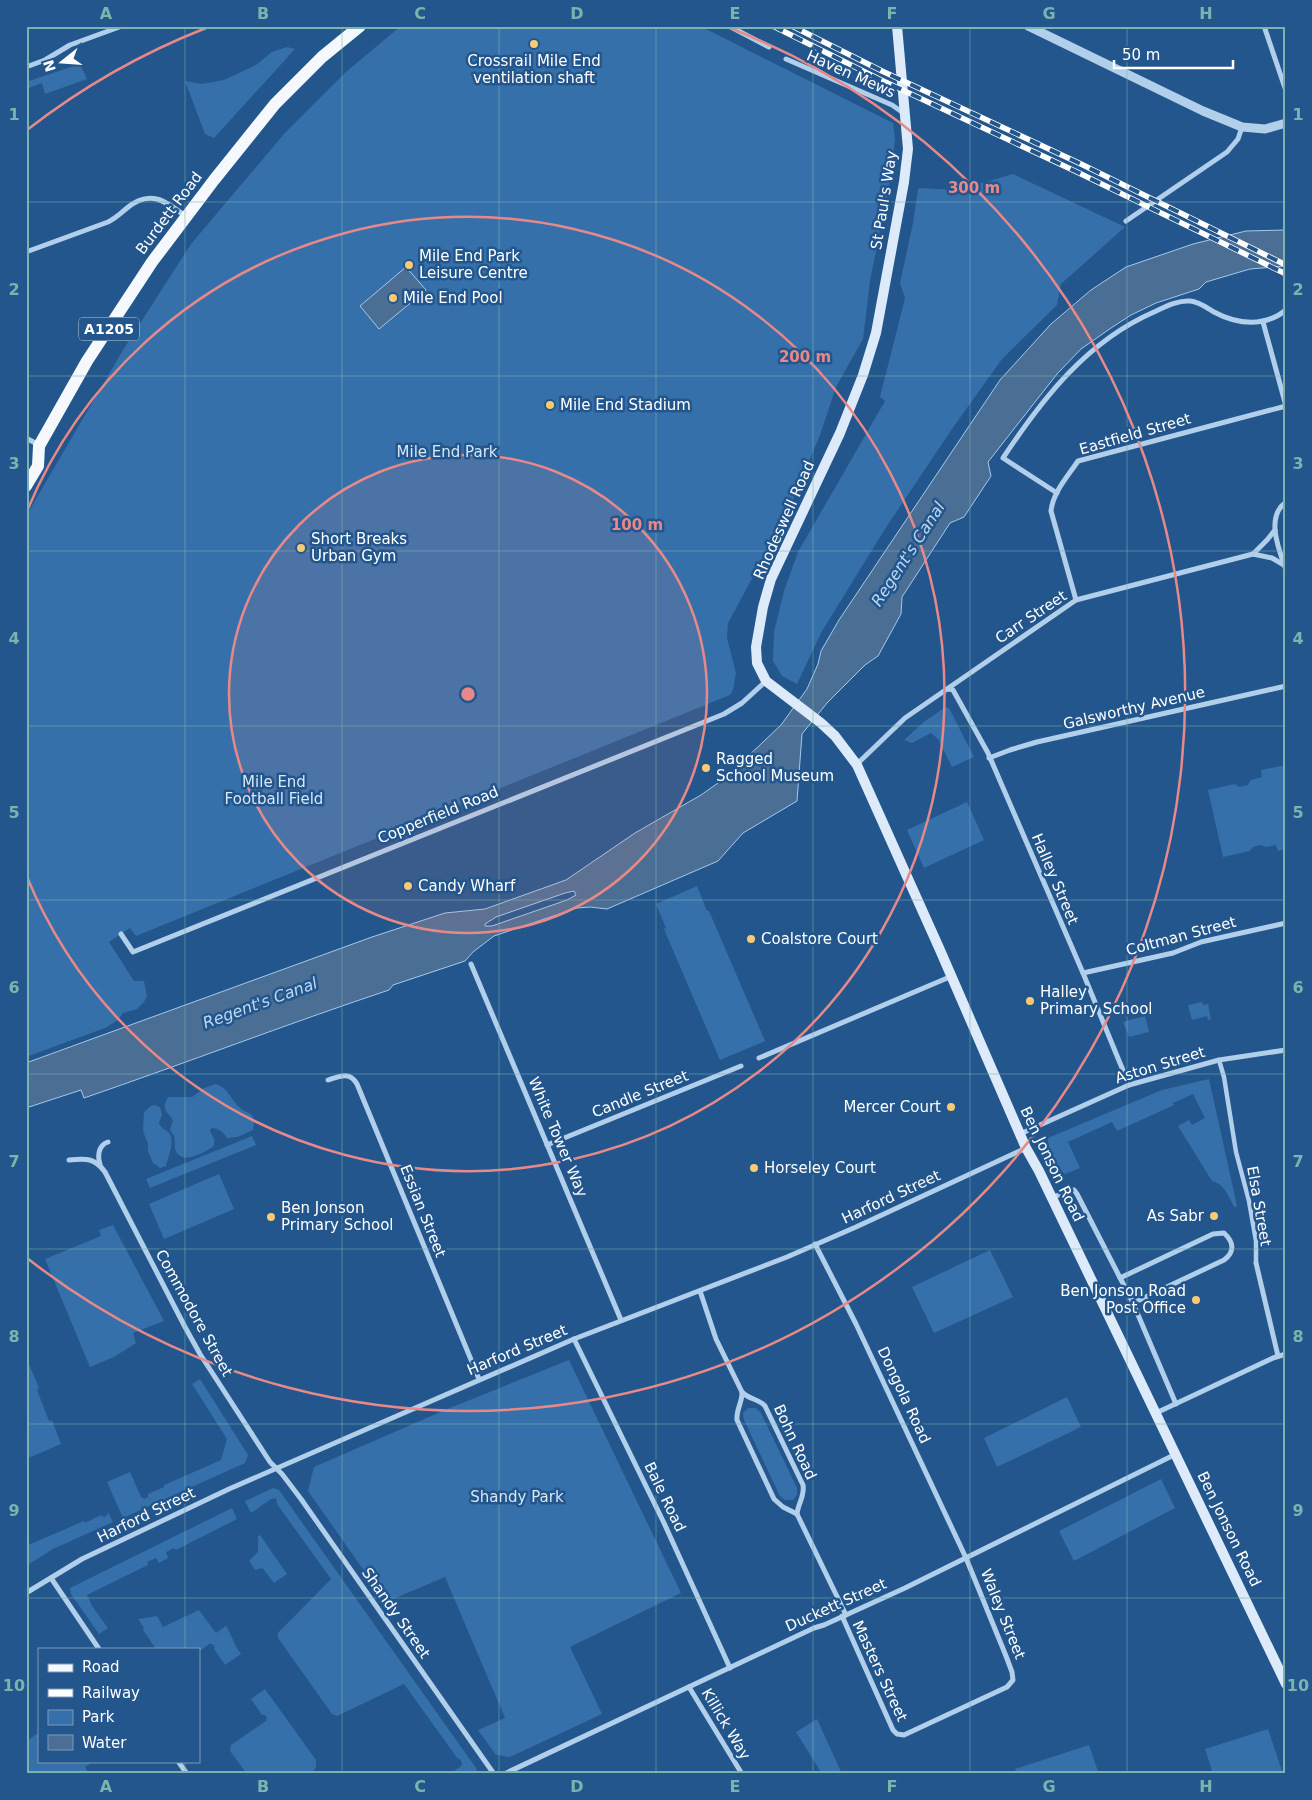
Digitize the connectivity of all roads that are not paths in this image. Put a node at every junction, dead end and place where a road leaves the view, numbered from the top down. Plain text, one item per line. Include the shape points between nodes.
1 (122, 26) edge
2 (360, 26) edge
3 (729, 26) edge
4 (897, 26) edge
5 (1028, 26) edge
6 (1264, 26) edge
7 (769, 47) dead end
8 (786, 59) dead end
9 (26, 67) edge
10 (1285, 88) edge
11 (905, 114) junction
12 (1286, 123) edge
13 (1242, 127) junction
14 (185, 217) junction
15 (1126, 221) dead end
16 (26, 252) edge
17 (1286, 310) edge
18 (1263, 322) junction
19 (863, 375) joint
20 (1286, 406) edge
21 (26, 438) edge
22 (39, 446) junction
23 (26, 453) edge
24 (26, 486) edge
25 (1056, 493) junction
26 (1286, 502) edge
27 (1275, 530) junction
28 (1253, 554) junction
29 (1285, 568) edge
30 (1076, 600) junction
31 (766, 681) junction
32 (1286, 686) edge
33 (948, 689) junction
34 (989, 758) junction
35 (857, 765) junction
36 (1286, 923) edge
37 (121, 934) dead end
38 (471, 964) dead end
39 (1083, 973) junction
40 (952, 976) junction
41 (1286, 1050) edge
42 (759, 1058) dead end
43 (1219, 1060) junction
44 (741, 1066) dead end
45 (328, 1080) dead end
46 (1129, 1085) junction
47 (1020, 1134) junction
48 (108, 1142) dead end
49 (547, 1145) junction
50 (1026, 1148) junction
51 (69, 1160) dead end
52 (100, 1164) junction
53 (1052, 1198) junction
54 (815, 1244) junction
55 (1256, 1263) joint
56 (1120, 1278) junction
57 (700, 1290) junction
58 (1132, 1303) junction
59 (621, 1320) junction
60 (574, 1339) junction
61 (1286, 1354) edge
62 (1278, 1356) junction
63 (478, 1379) junction
64 (742, 1392) junction
65 (1176, 1404) junction
66 (1156, 1413) junction
67 (1176, 1454) junction
68 (276, 1468) junction
69 (797, 1514) junction
70 (966, 1558) junction
71 (50, 1578) junction
72 (26, 1594) edge
73 (844, 1616) junction
74 (98, 1648) edge
75 (730, 1668) junction
76 (1286, 1684) edge
77 (689, 1687) junction
78 (897, 1734) joint
79 (179, 1762) edge
80 (187, 1774) edge
81 (494, 1774) edge
82 (504, 1774) edge
83 (742, 1774) edge

1 - 9 street via 70,45
2 - 14 main road, Burdett Road / A1205 via 322,57 275,104
3 - 7 street
4 - 11 main road, St Paul's Way
5 - 13 street
6 - 10 street
8 - 11 street, Haven Mews via 892,105
11 - 19 main road, St Paul's Way via 908,149 904,182 876,332
12 - 13 street via 1266,129
13 - 15 street via 1238,139 1227,152
14 - 16 street via 164,200 149,198 129,206 108,222
14 - 22 main road, Burdett Road / A1205 via 87,361
17 - 18 street
18 - 20 street
18 - 25 street via 1229,319 1191,301 1181,302 1128,324 1090,352 1051,391 1003,458
19 - 31 main road, Rhodeswell Road via 840,433 772,579 763,607 756,647 757,663
20 - 25 street, Eastfield Street via 1078,461
21 - 22 street
22 - 23 main road
22 - 24 main road, Burdett Road / A1205 via 38,466
25 - 30 street, Eastfield Street via 1051,511
26 - 27 street via 1275,515
27 - 28 street
27 - 29 street
28 - 29 street via 1272,558
28 - 30 street, Carr Street
30 - 33 street, Carr Street
31 - 35 main road, Ben Jonson Road via 821,723 841,742
31 - 37 street, Copperfield Road via 724,714 133,952
32 - 34 street, Galsworthy Avenue via 1037,742
33 - 34 street, Halley Street via 954,690
33 - 35 street, Carr Street via 905,718
34 - 39 street, Halley Street
35 - 40 main road, Ben Jonson Road
36 - 39 street, Coltman Street
38 - 49 street, White Tower Way
39 - 46 street, Halley Street
40 - 42 street
40 - 47 main road, Ben Jonson Road
41 - 43 street, Aston Street
43 - 46 street, Aston Street
43 - 55 street, Elsa Street via 1236,1152 1249,1201
44 - 49 street, Candle Street
45 - 63 street, Essian Street via 346,1075 358,1084
46 - 47 street, Aston Street
47 - 50 main road, Ben Jonson Road
48 - 52 street via 99,1152
49 - 59 street, White Tower Way
50 - 53 main road, Ben Jonson Road
50 - 54 street, Harford Street
51 - 52 street via 85,1159
52 - 68 street, Commodore Street via 192,1341
53 - 56 street via 1074,1190
53 - 66 main road, Ben Jonson Road
54 - 57 street, Harford Street
54 - 70 street, Dongola Road
55 - 62 street, Elsa Street
56 - 58 street
56 - 58 street via 1213,1234 1224,1233 1231,1242 1232,1249 1224,1260
57 - 59 street, Harford Street
57 - 64 street via 716,1339
58 - 65 street
59 - 60 street, Harford Street
60 - 63 street, Harford Street
60 - 75 street, Bale Road
61 - 62 street
62 - 65 street
63 - 68 street, Harford Street
64 - 69 street via 737,1420 774,1499
64 - 69 street, Bohn Road via 765,1406 803,1485
65 - 66 street
66 - 67 main road, Ben Jonson Road
67 - 70 street, Duckett Street
67 - 76 main road, Ben Jonson Road
68 - 71 street, Harford Street via 120,1541
68 - 81 street, Shandy Street
69 - 73 street
70 - 73 street, Duckett Street
70 - 78 street, Waley Street via 1013,1680 1006,1687 904,1735
71 - 72 street, Harford Street
71 - 74 street
73 - 75 street, Duckett Street
73 - 78 street, Masters Street
75 - 77 street, Duckett Street
77 - 82 street, Duckett Street
77 - 83 street, Killick Way
79 - 80 street

